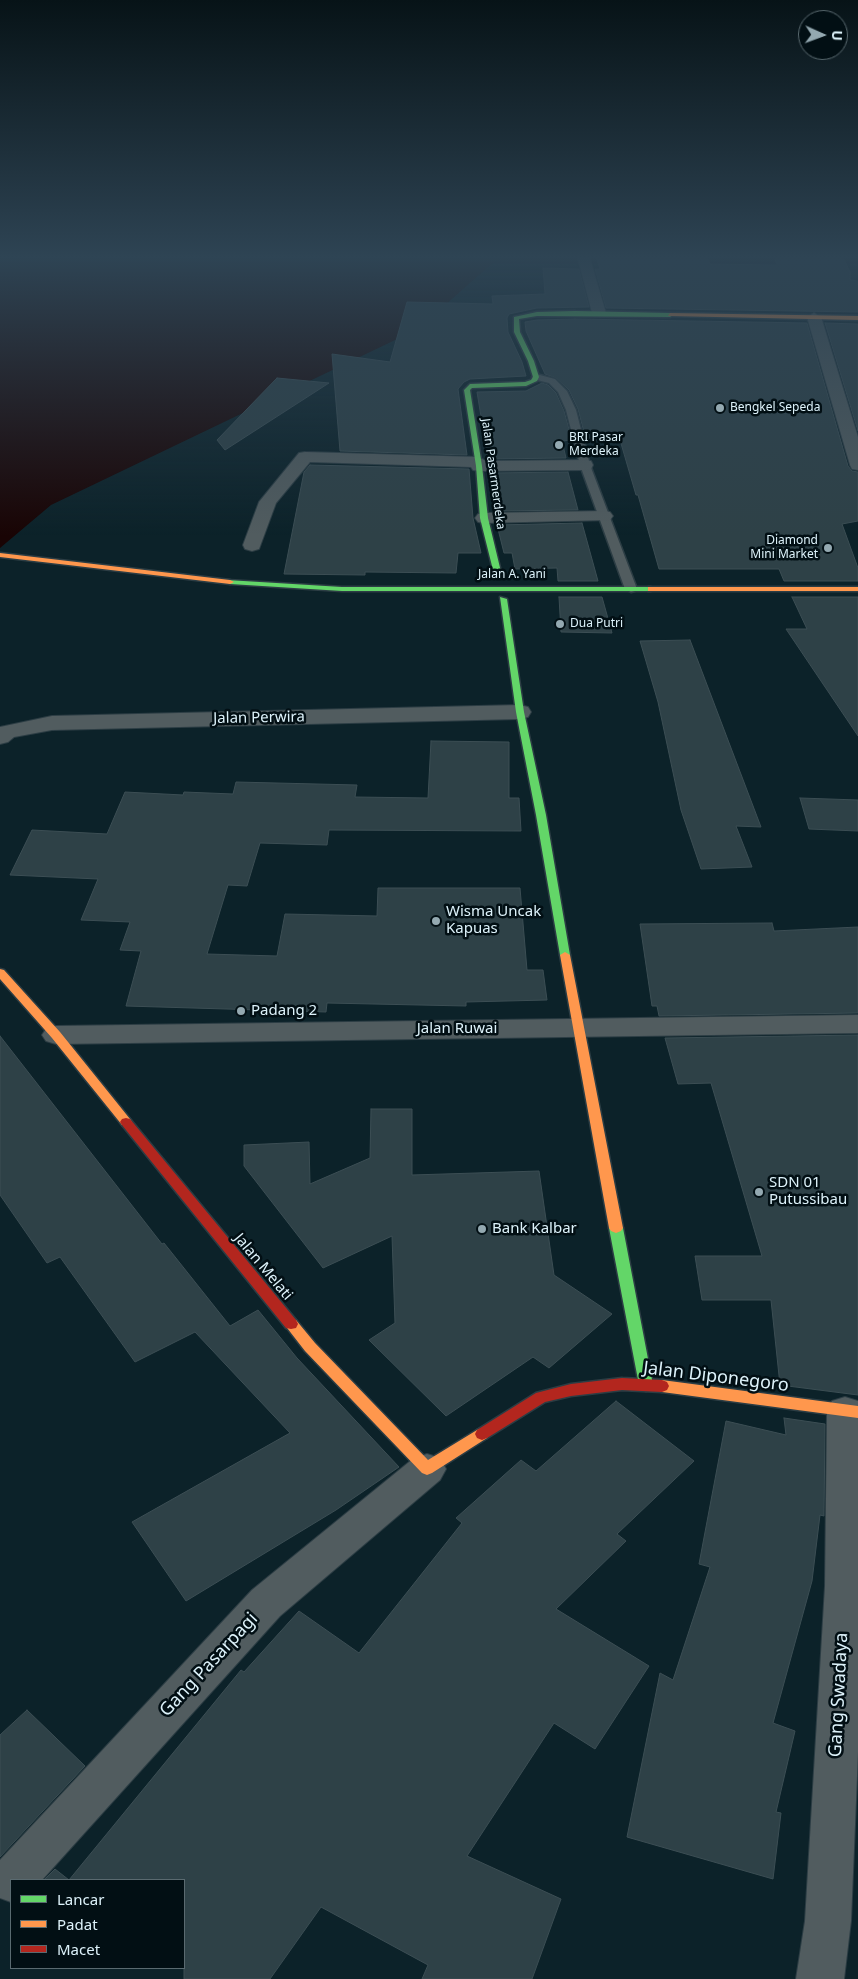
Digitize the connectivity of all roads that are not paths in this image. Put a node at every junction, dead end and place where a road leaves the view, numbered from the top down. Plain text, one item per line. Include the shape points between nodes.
1 (525, 351) edge
2 (825, 351) edge
3 (536, 376) junction
4 (854, 438) edge
5 (479, 464) junction
6 (585, 465) junction
7 (858, 465) edge
8 (604, 516) junction
9 (484, 518) junction
10 (252, 545) dead end
11 (0, 554) edge
12 (498, 576) dead end
13 (631, 588) junction
14 (858, 589) edge
15 (502, 599) dead end
16 (520, 712) junction
17 (0, 737) edge
18 (0, 972) edge
19 (858, 1024) edge
20 (578, 1028) junction
21 (56, 1035) junction
22 (646, 1385) junction
23 (851, 1411) edge
24 (426, 1469) junction
25 (12, 1879) edge
26 (10, 1881) edge
27 (0, 1894) edge
28 (820, 1979) edge

1 - 3 main road
2 - 4 street
3 - 5 main road, Jalan Pasarmerdeka via 534,381 526,384 478,385 467,390
3 - 6 lane via 552,382 562,391 571,410
4 - 7 street
5 - 6 street
5 - 9 main road, Jalan Pasarmerdeka
5 - 10 street via 305,457 268,502
6 - 8 lane
8 - 9 street
8 - 13 lane
9 - 12 main road, Jalan Pasarmerdeka
11 - 13 main road, Jalan A. Yani via 250,584 342,589
13 - 14 main road, Jalan A. Yani
15 - 16 main road
16 - 17 street, Jalan Perwira via 52,724 7,732
16 - 20 main road
18 - 21 main road, Jalan Melati
19 - 20 street, Jalan Ruwai
20 - 21 street, Jalan Ruwai
20 - 22 main road
21 - 24 main road, Jalan Melati via 310,1347
22 - 23 main road, Jalan Diponegoro via 674,1386
22 - 24 main road, Jalan Diponegoro via 622,1384 541,1397
23 - 28 street, Gang Swadaya via 828,1921
24 - 25 street, Gang Pasarpagi via 266,1603
26 - 27 street, Gang Pasarpagi

